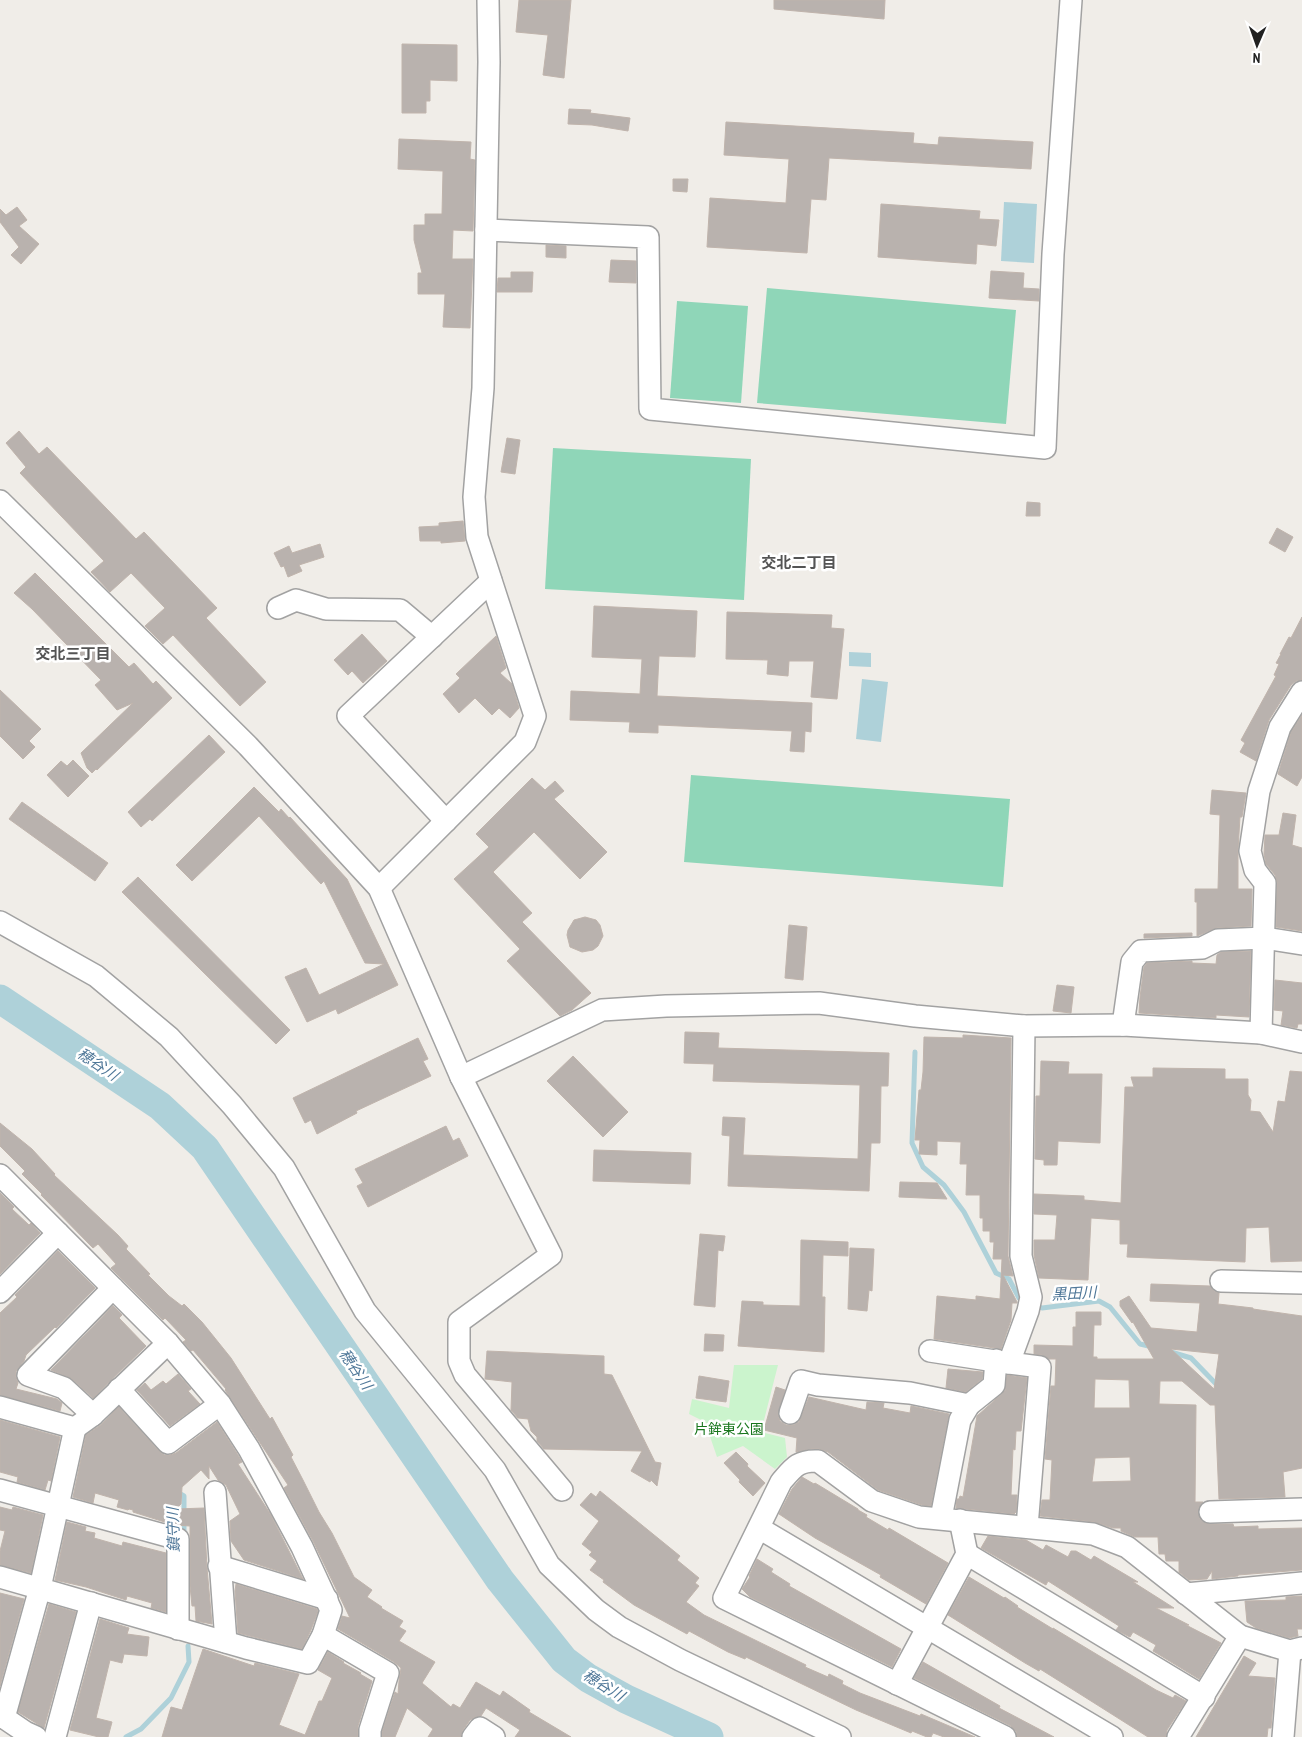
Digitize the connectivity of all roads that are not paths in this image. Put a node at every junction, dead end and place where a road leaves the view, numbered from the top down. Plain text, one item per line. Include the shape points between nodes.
1 (488, 0) edge
2 (1071, 0) edge
3 (486, 230) junction
4 (0, 501) edge
5 (491, 582) junction
6 (278, 608) dead end
7 (432, 637) junction
8 (1302, 692) edge
9 (446, 821) junction
10 (379, 888) junction
11 (0, 922) edge
12 (1265, 938) junction
13 (1302, 944) edge
14 (1123, 1025) junction
15 (1024, 1026) junction
16 (1261, 1033) junction
17 (1302, 1042) edge
18 (461, 1077) junction
19 (1, 1178) edge
20 (58, 1233) junction
21 (1221, 1281) dead end
22 (1302, 1283) edge
23 (114, 1288) junction
24 (0, 1292) edge
25 (168, 1343) junction
26 (930, 1351) dead end
27 (1002, 1362) junction
28 (119, 1389) junction
29 (220, 1404) junction
30 (969, 1405) junction
31 (0, 1406) edge
32 (790, 1413) dead end
33 (93, 1415) junction
34 (75, 1428) junction
35 (0, 1490) edge
36 (562, 1490) dead end
37 (215, 1492) dead end
38 (58, 1506) junction
39 (1302, 1509) edge
40 (1210, 1512) dead end
41 (951, 1519) junction
42 (1027, 1527) junction
43 (759, 1528) junction
44 (967, 1554) junction
45 (220, 1566) junction
46 (0, 1577) edge
47 (1302, 1583) edge
48 (40, 1588) junction
49 (1186, 1594) junction
50 (327, 1600) junction
51 (91, 1603) junction
52 (927, 1627) junction
53 (178, 1629) junction
54 (324, 1635) junction
55 (1240, 1636) junction
56 (226, 1642) junction
57 (1296, 1650) edge
58 (897, 1684) junction
59 (1204, 1697) junction
60 (2, 1717) edge
61 (1088, 1731) edge
62 (36, 1737) edge
63 (55, 1737) edge
64 (370, 1737) edge
65 (473, 1737) edge
66 (494, 1737) edge
67 (840, 1737) edge
68 (1005, 1737) edge
69 (1112, 1737) edge
70 (1178, 1737) edge
71 (1283, 1737) edge

1 - 3 street
2 - 3 street via 1053,254 1045,448 650,409 648,237
3 - 5 street via 482,403 474,497 477,537
4 - 10 street via 248,746
5 - 7 street
5 - 9 street via 535,716 526,742
6 - 7 street via 296,600 326,609 400,610
7 - 9 street via 348,716
8 - 12 street via 1280,727 1262,782 1250,851 1255,870 1265,883
9 - 10 street
10 - 18 street
11 - 67 street via 96,976 169,1037 232,1104 284,1168 365,1311 496,1470 549,1566 619,1627
12 - 13 street
12 - 14 street via 1218,940 1202,948 1141,951 1132,962
12 - 16 street
14 - 15 street
14 - 16 street
15 - 18 street via 819,1003 602,1010
15 - 27 street via 1021,1256 1029,1305
16 - 17 street
18 - 36 street via 550,1255 459,1322 459,1361 465,1375
19 - 20 street
20 - 23 street
20 - 24 street
21 - 22 street
23 - 25 street
23 - 33 street via 28,1375 64,1388
25 - 28 street
25 - 29 street
26 - 27 street
27 - 30 street via 994,1385
27 - 42 street via 1040,1367
28 - 29 street via 168,1443
28 - 33 street
29 - 50 street via 249,1449
30 - 32 street via 910,1393 801,1381
30 - 41 street via 960,1420
31 - 34 street
33 - 34 street
34 - 38 street
35 - 38 street
37 - 45 street
38 - 48 street
38 - 53 street via 178,1539
39 - 40 street
41 - 42 street
41 - 43 street via 919,1517 872,1501 818,1461 810,1461 795,1466 781,1482
41 - 44 street
42 - 49 street via 1093,1534 1128,1547
43 - 52 street
43 - 58 street via 724,1598
44 - 52 street
44 - 59 street
45 - 50 street
45 - 56 street
46 - 48 street
47 - 49 street
48 - 51 street
48 - 60 street
49 - 55 street
50 - 54 street via 331,1610
51 - 53 street
51 - 63 street
52 - 58 street
52 - 61 street
53 - 56 street
54 - 56 street via 308,1663
54 - 64 street via 388,1673
55 - 57 street
55 - 59 street
57 - 71 street
58 - 68 street
59 - 70 street
60 - 62 street
61 - 69 street
65 - 66 street via 480,1728

